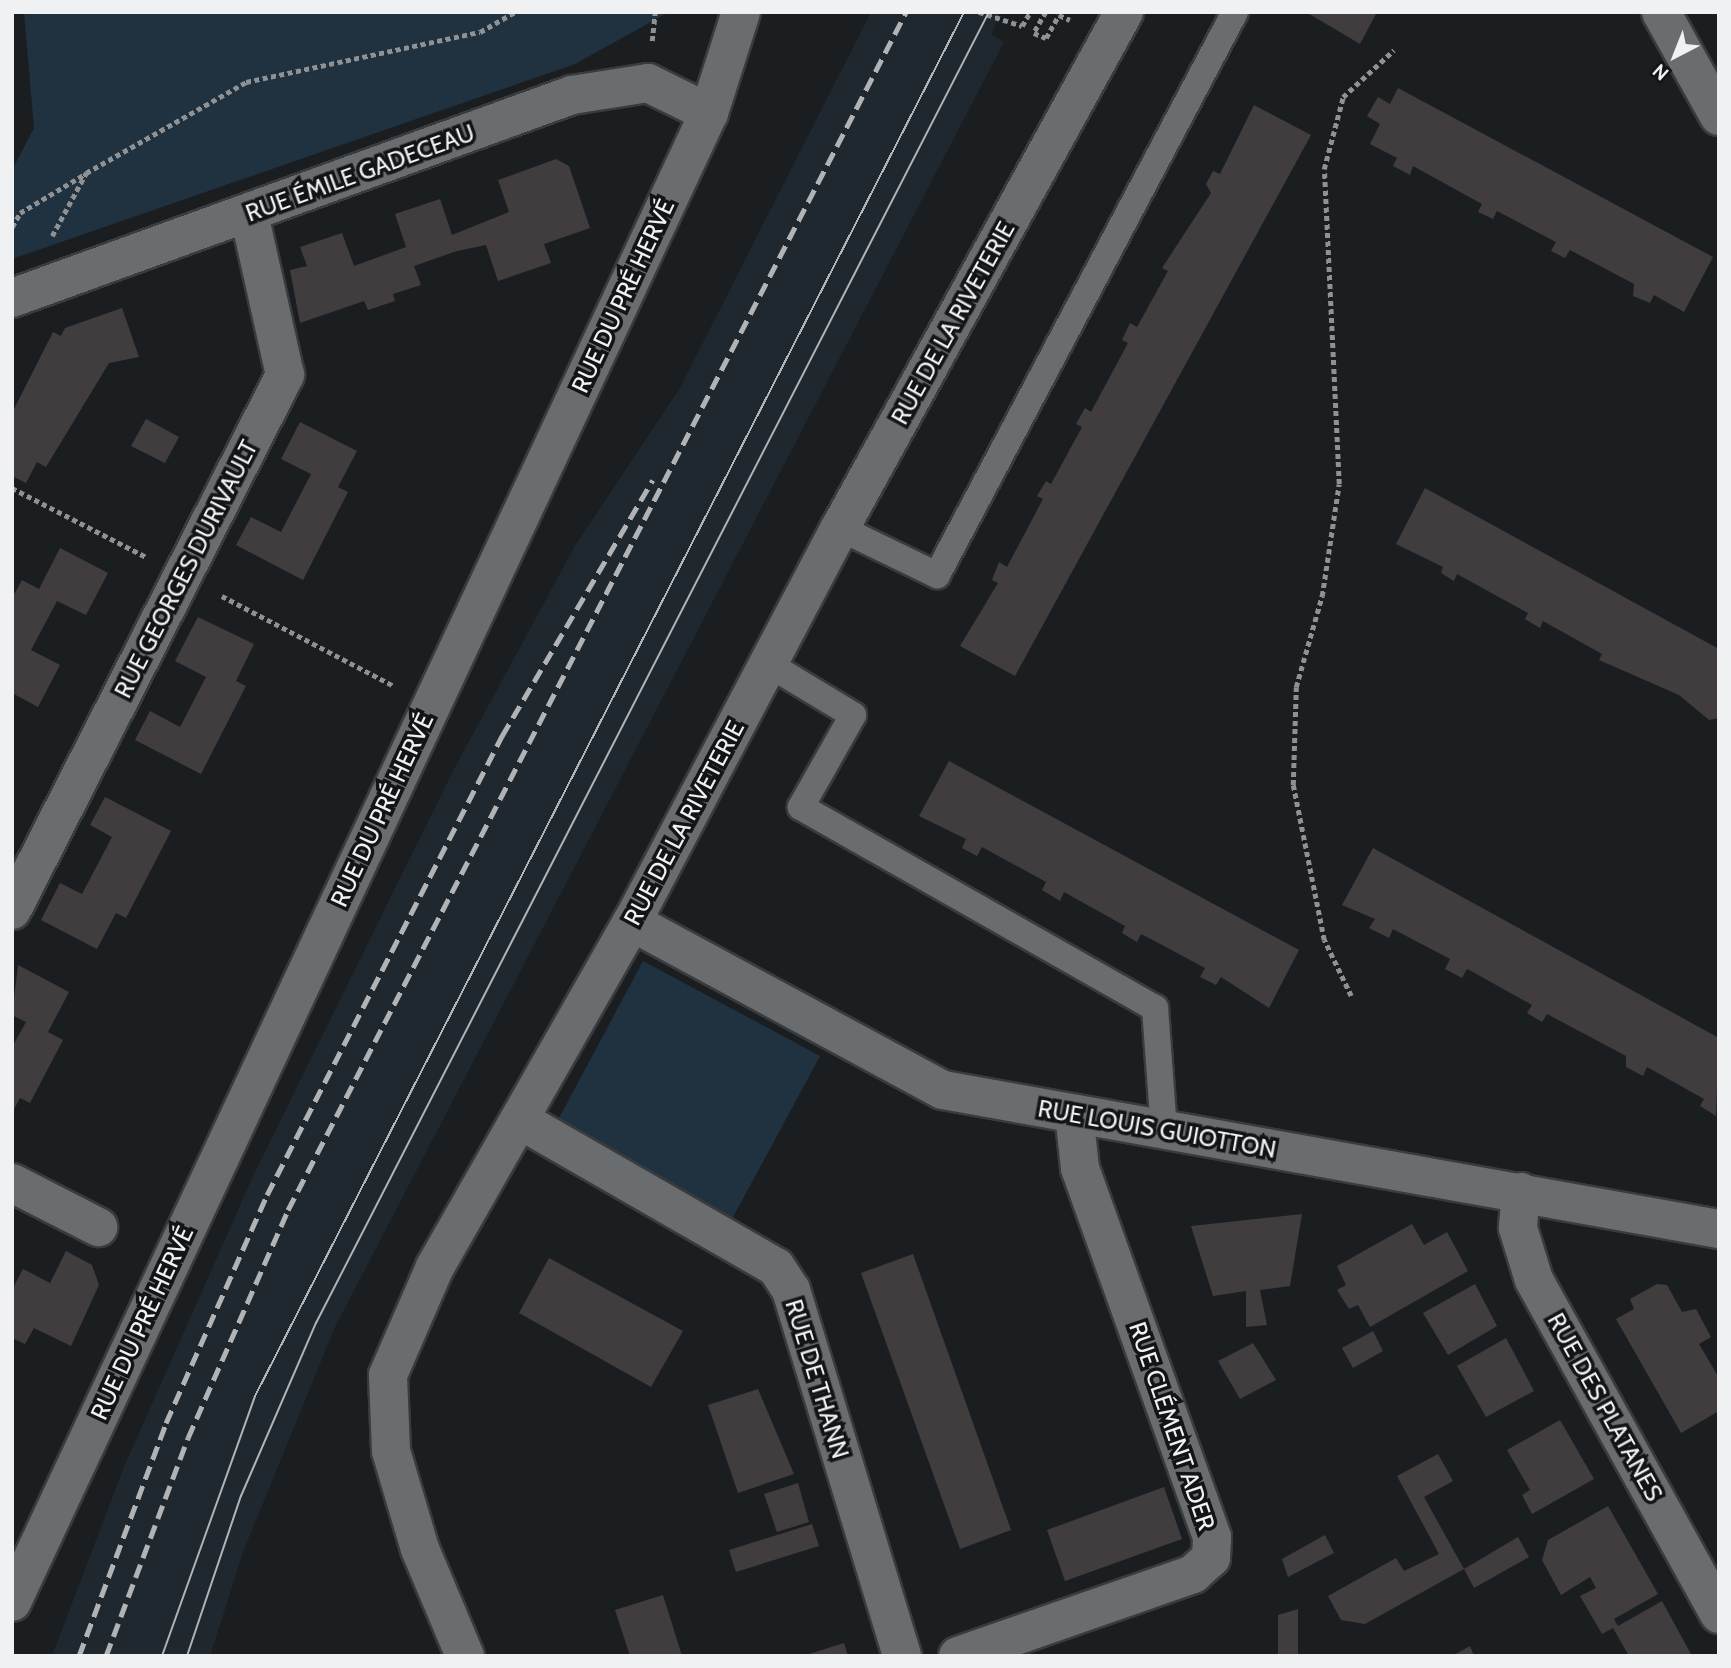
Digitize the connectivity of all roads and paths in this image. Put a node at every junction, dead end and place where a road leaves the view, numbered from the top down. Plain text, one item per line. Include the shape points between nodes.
1 (514, 12) edge
2 (741, 12) edge
3 (979, 12) edge
4 (1030, 12) edge
5 (1046, 12) edge
6 (1124, 12) edge
7 (1235, 12) edge
8 (1661, 12) edge
9 (1059, 15) dead end
10 (1394, 50) dead end
11 (709, 113) junction
12 (1719, 116) edge
13 (86, 173) junction
14 (249, 214) junction
15 (12, 227) edge
16 (15, 297) edge
17 (840, 528) junction
18 (770, 665) junction
19 (12, 910) edge
20 (632, 922) junction
21 (1351, 996) dead end
22 (1074, 1114) junction
23 (520, 1120) junction
24 (1164, 1130) junction
25 (12, 1183) edge
26 (1521, 1192) junction
27 (98, 1227) dead end
28 (1719, 1229) edge
29 (12, 1602) edge
30 (1719, 1614) edge
31 (465, 1656) edge
32 (902, 1656) edge
33 (958, 1656) edge

1 - 13 path via 480,32 246,82
2 - 11 street, RUE DU PRÉ HERVÉ
3 - 4 path via 1022,26
5 - 9 path via 1034,33 1046,38
6 - 17 street, RUE DE LA RIVETERIE
7 - 17 lane via 937,575
8 - 12 street
10 - 21 path via 1343,97 1324,169 1339,484 1322,596 1296,687 1293,785 1324,940
11 - 14 street, RUE ÉMILE GADECEAU via 648,83 572,95
11 - 29 street, RUE DU PRÉ HERVÉ
13 - 15 path via 20,213
13 - 16 path
14 - 16 street, RUE ÉMILE GADECEAU
14 - 19 street, RUE GEORGES DURIVAULT via 285,375
17 - 18 street, RUE DE LA RIVETERIE
18 - 20 street, RUE DE LA RIVETERIE
18 - 24 lane via 853,715 801,807 1155,1008
20 - 22 street, RUE LOUIS GUIOTTON via 943,1090
20 - 23 street, RUE DE LA RIVETERIE
22 - 24 street, RUE LOUIS GUIOTTON
22 - 33 street, RUE CLÉMENT ADER via 1080,1167 1212,1537 1211,1558 1193,1574
23 - 31 street, RUE DE LA RIVETERIE via 435,1267 388,1375 391,1451 420,1549
23 - 32 street, RUE DE THANN via 776,1267 791,1290
24 - 26 street, RUE LOUIS GUIOTTON
25 - 27 street
26 - 28 street, RUE LOUIS GUIOTTON
26 - 30 street, RUE DES PLATANES via 1518,1228 1534,1280

